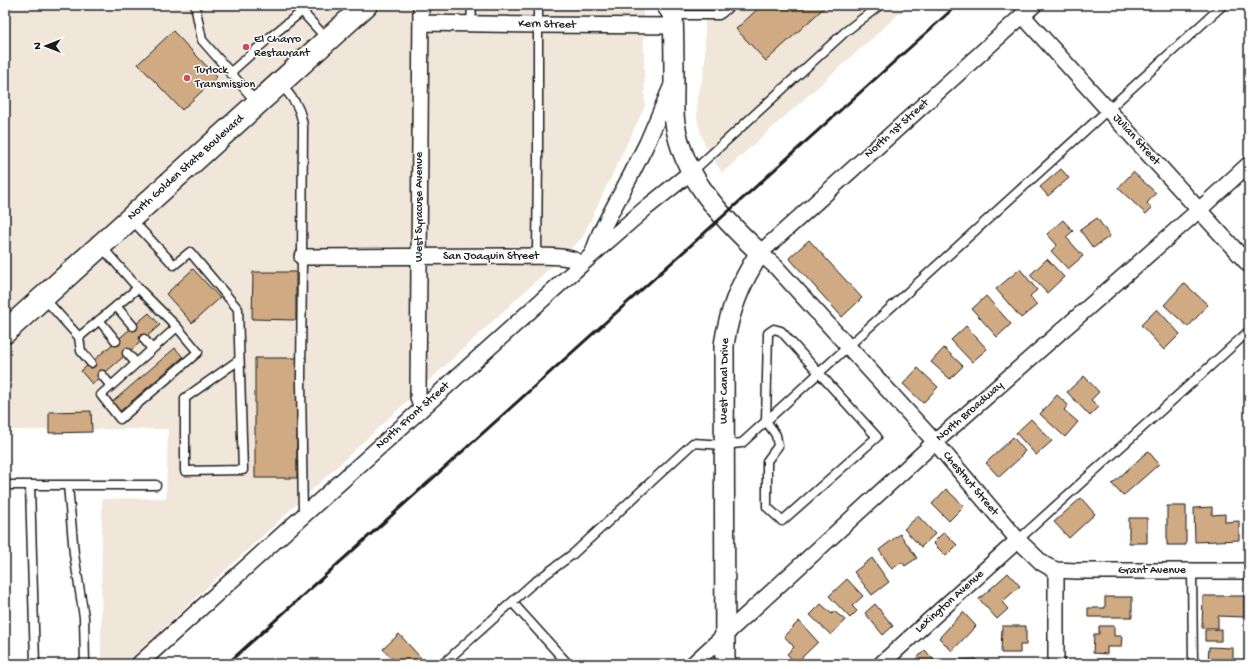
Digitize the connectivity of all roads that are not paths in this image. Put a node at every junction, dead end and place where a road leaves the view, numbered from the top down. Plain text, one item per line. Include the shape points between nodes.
1 (195, 5) edge
2 (366, 5) edge
3 (421, 5) edge
4 (472, 5) edge
5 (538, 5) edge
6 (731, 5) edge
7 (880, 5) edge
8 (1034, 5) edge
9 (1223, 5) edge
10 (305, 7) edge
11 (673, 13) edge
12 (1022, 15) junction
13 (421, 23) junction
14 (471, 24) junction
15 (538, 25) junction
16 (328, 40) junction
17 (230, 72) junction
18 (674, 80) junction
19 (280, 83) junction
20 (257, 104) junction
21 (1108, 110) junction
22 (1249, 164) edge
23 (691, 172) junction
24 (1199, 210) junction
25 (131, 218) junction
26 (100, 246) junction
27 (760, 253) junction
28 (537, 256) junction
29 (302, 257) junction
30 (419, 257) junction
31 (587, 260) junction
32 (1249, 265) edge
33 (138, 288) junction
34 (43, 297) junction
35 (116, 306) junction
36 (99, 320) junction
37 (133, 326) dead end
38 (177, 327) junction
39 (1249, 331) edge
40 (5, 332) edge
41 (79, 337) junction
42 (144, 339) dead end
43 (116, 341) dead end
44 (848, 346) junction
45 (152, 349) junction
46 (127, 353) dead end
47 (239, 360) junction
48 (91, 362) dead end
49 (136, 363) junction
50 (819, 373) junction
51 (102, 375) dead end
52 (111, 386) junction
53 (422, 408) junction
54 (766, 421) junction
55 (935, 442) junction
56 (724, 445) junction
57 (5, 485) edge
58 (30, 485) junction
59 (68, 485) junction
60 (156, 485) dead end
61 (303, 516) junction
62 (1018, 540) junction
63 (1056, 570) junction
64 (1192, 571) junction
65 (1249, 571) edge
66 (512, 602) junction
67 (725, 635) junction
68 (35, 664) edge
69 (85, 664) edge
70 (139, 664) edge
71 (444, 664) edge
72 (568, 664) edge
73 (694, 664) edge
74 (725, 664) edge
75 (881, 664) edge
76 (1056, 664) edge
77 (1193, 664) edge

1 - 17 lane via 202,40
2 - 16 main road, North Golden State Boulevard
3 - 13 street, West Syracuse Avenue
4 - 14 lane
5 - 15 lane
6 - 11 lane via 719,14
7 - 23 lane via 845,32
8 - 12 street, North 1st Street
9 - 21 lane
10 - 16 lane via 306,16
10 - 17 lane
11 - 15 street, Kern Street
11 - 18 street
12 - 21 street, Julian Street
12 - 27 street, North 1st Street
13 - 14 street, Kern Street
13 - 30 street, West Syracuse Avenue
14 - 15 street, Kern Street
15 - 28 lane
16 - 19 main road, North Golden State Boulevard
17 - 20 lane
18 - 23 street via 677,134
18 - 31 street via 647,144
19 - 20 main road, North Golden State Boulevard
19 - 29 lane via 302,116
20 - 25 main road, North Golden State Boulevard
21 - 24 street, Julian Street
21 - 44 lane
22 - 24 street, North Broadway
23 - 27 street via 720,211
23 - 31 street, North Front Street
24 - 32 street, Julian Street
24 - 55 street, North Broadway
25 - 26 main road, North Golden State Boulevard
25 - 47 lane via 174,265 190,252 238,309
26 - 33 lane
26 - 34 main road, North Golden State Boulevard
27 - 44 street, Chestnut Street
27 - 56 street, West Canal Drive via 738,292 726,336
28 - 30 street, San Joaquin Street
28 - 31 street, San Joaquin Street
29 - 30 street, San Joaquin Street
29 - 61 lane
30 - 53 street, West Syracuse Avenue via 418,397
31 - 53 street, North Front Street
33 - 35 lane
33 - 38 lane
34 - 40 main road, North Golden State Boulevard
34 - 41 lane
35 - 36 lane
35 - 37 lane
36 - 41 lane
36 - 43 lane
38 - 45 lane
38 - 52 lane via 198,352 120,419 101,395
39 - 62 lane
41 - 48 lane via 81,351
42 - 45 lane
44 - 50 lane
44 - 55 street, Chestnut Street
45 - 49 lane
46 - 49 lane
47 - 47 lane via 243,470 185,471 186,398
49 - 52 lane
50 - 54 lane
50 - 54 lane via 781,331 774,329 768,333
50 - 54 lane via 877,437 782,521 767,507 767,461 778,446 776,435
51 - 52 lane
53 - 61 street, North Front Street
54 - 56 lane via 742,443
55 - 62 street, Chestnut Street
55 - 67 street, North Broadway
56 - 66 lane via 693,443 573,554
56 - 67 street, West Canal Drive
57 - 58 lane
58 - 59 lane
58 - 68 lane
59 - 60 lane
59 - 69 lane via 74,554 84,617
61 - 70 street, North Front Street
62 - 63 street, Chestnut Street via 1042,563
62 - 75 street, Lexington Avenue
63 - 64 street, Grant Avenue
63 - 76 street
64 - 65 street, Grant Avenue
64 - 77 lane
66 - 71 lane
66 - 72 lane
67 - 73 street, North Broadway
67 - 74 street, West Canal Drive

